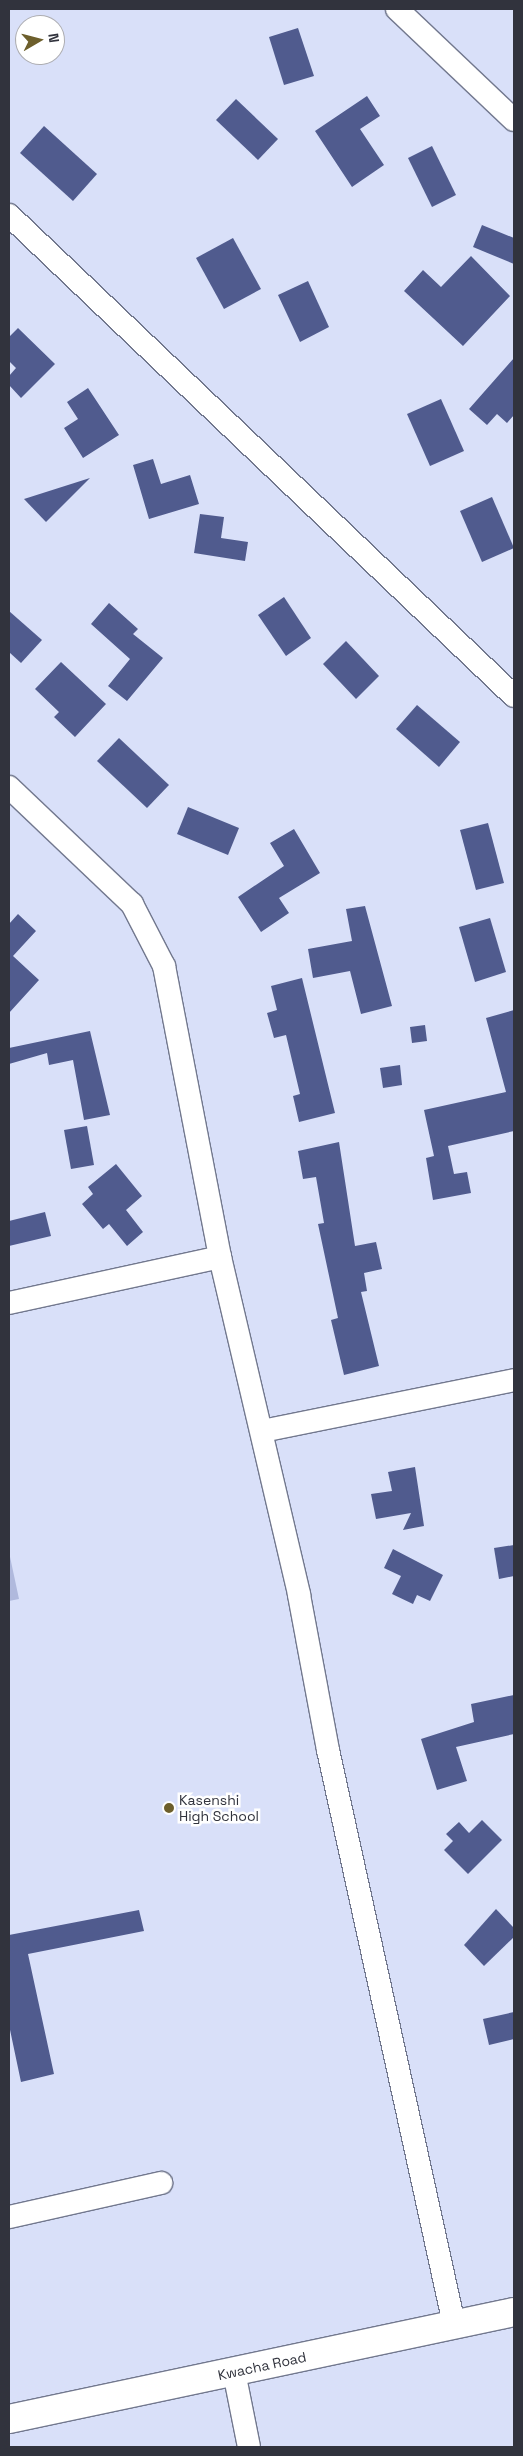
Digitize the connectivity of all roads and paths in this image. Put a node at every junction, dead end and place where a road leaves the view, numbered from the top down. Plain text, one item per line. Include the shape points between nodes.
1 (397, 9) edge
2 (514, 120) edge
3 (9, 215) edge
4 (514, 696) edge
5 (9, 787) edge
6 (220, 1258) junction
7 (9, 1303) edge
8 (514, 1380) edge
9 (262, 1431) junction
10 (161, 2183) dead end
11 (9, 2217) edge
12 (514, 2312) edge
13 (454, 2324) junction
14 (234, 2372) junction
15 (9, 2419) edge
16 (249, 2447) edge

1 - 2 street
3 - 4 street
5 - 6 street via 132,904 149,932 164,966
6 - 7 street
6 - 9 street
8 - 9 street
9 - 13 street
10 - 11 street
12 - 13 main road, Kwacha Road
13 - 14 main road, Kwacha Road
14 - 15 main road, Kwacha Road
14 - 16 street

